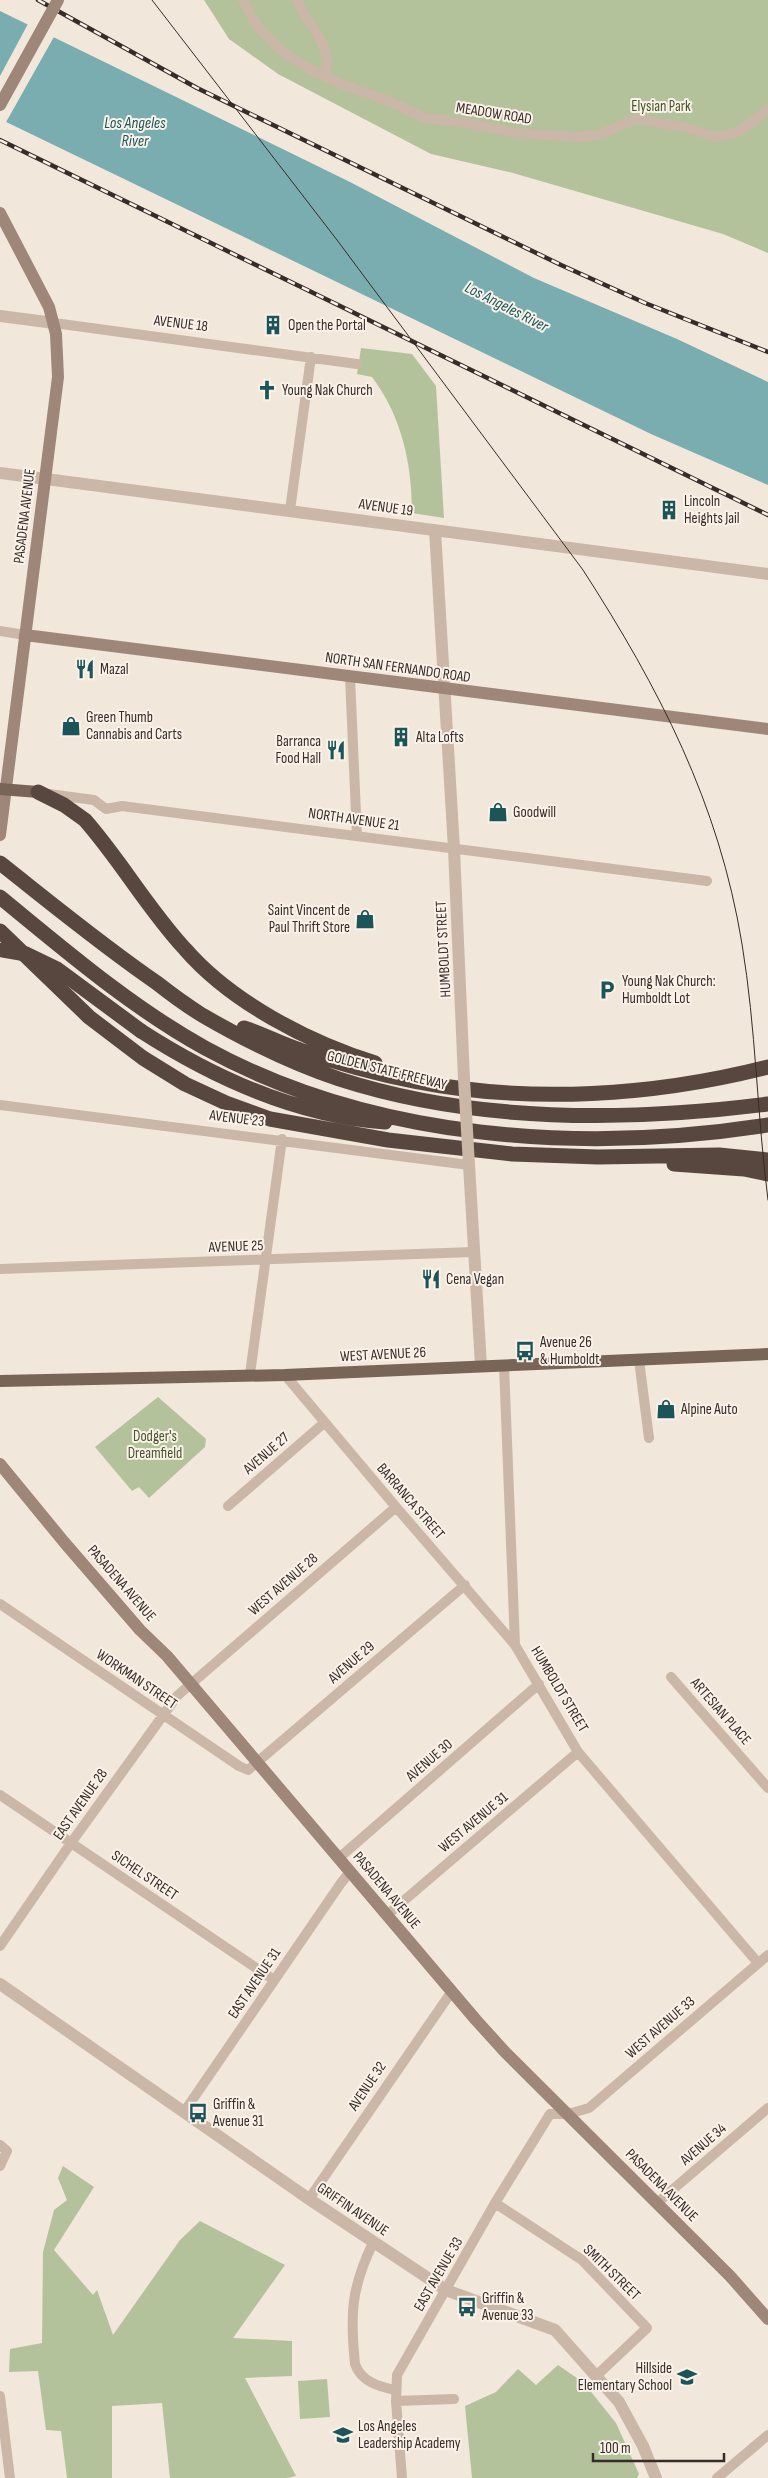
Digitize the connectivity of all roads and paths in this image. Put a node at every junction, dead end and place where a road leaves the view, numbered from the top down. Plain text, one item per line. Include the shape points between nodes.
1 (58, 0) edge
2 (243, 0) edge
3 (297, 0) edge
4 (325, 75) junction
5 (0, 105) edge
6 (768, 109) edge
7 (0, 213) edge
8 (0, 316) edge
9 (54, 323) junction
10 (311, 357) junction
11 (357, 364) dead end
12 (0, 473) edge
13 (46, 478) junction
14 (290, 510) junction
15 (435, 530) junction
16 (768, 574) edge
17 (0, 631) edge
18 (25, 635) junction
19 (350, 677) junction
20 (444, 690) junction
21 (768, 729) edge
22 (3, 789) edge
23 (38, 792) junction
24 (0, 835) edge
25 (356, 836) junction
26 (454, 849) junction
27 (0, 863) edge
28 (707, 881) dead end
29 (0, 897) edge
30 (0, 931) edge
31 (2, 950) edge
32 (200, 1014) junction
33 (768, 1058) edge
34 (768, 1067) edge
35 (448, 1086) junction
36 (653, 1087) junction
37 (768, 1104) edge
38 (0, 1105) edge
39 (430, 1124) junction
40 (768, 1124) edge
41 (282, 1139) junction
42 (598, 1157) junction
43 (768, 1160) edge
44 (469, 1165) junction
45 (768, 1174) edge
46 (473, 1252) junction
47 (265, 1260) junction
48 (0, 1269) edge
49 (768, 1354) edge
50 (639, 1360) junction
51 (504, 1365) junction
52 (481, 1366) junction
53 (250, 1374) junction
54 (285, 1375) junction
55 (0, 1381) edge
56 (324, 1423) junction
57 (649, 1438) dead end
58 (0, 1464) edge
59 (228, 1506) dead end
60 (396, 1508) junction
61 (465, 1585) junction
62 (0, 1604) edge
63 (515, 1645) junction
64 (671, 1677) dead end
65 (189, 1684) junction
66 (539, 1684) junction
67 (164, 1715) junction
68 (578, 1752) junction
69 (258, 1764) junction
70 (768, 1788) edge
71 (0, 1795) edge
72 (71, 1843) junction
73 (339, 1858) junction
74 (350, 1872) junction
75 (387, 1915) junction
76 (0, 1946) edge
77 (768, 1955) edge
78 (758, 1963) junction
79 (274, 1980) junction
80 (0, 1984) edge
81 (452, 1991) junction
82 (768, 2108) edge
83 (184, 2112) junction
84 (568, 2114) junction
85 (0, 2145) edge
86 (0, 2166) edge
87 (309, 2198) junction
88 (495, 2203) junction
89 (657, 2203) junction
90 (373, 2243) junction
91 (446, 2290) junction
92 (768, 2319) edge
93 (596, 2376) junction
94 (396, 2395) junction
95 (0, 2396) edge
96 (454, 2399) dead end
97 (768, 2435) edge
98 (10, 2478) edge
99 (402, 2478) edge
100 (656, 2478) edge
101 (717, 2478) edge

1 - 5 main road, bridge
2 - 4 street, MEADOW ROAD via 257,26 279,49 302,66
3 - 4 street via 324,44 328,64
4 - 6 street, MEADOW ROAD via 425,118 553,137 602,134 636,119 683,127 716,137 735,133
7 - 9 main road, PASADENA AVENUE via 49,307
8 - 9 street, AVENUE 18
9 - 10 street, AVENUE 18
9 - 13 main road, PASADENA AVENUE via 58,377
10 - 11 street, AVENUE 18
10 - 14 street
12 - 13 street, AVENUE 19
13 - 14 street, AVENUE 19
13 - 18 main road, PASADENA AVENUE
14 - 15 street, AVENUE 19
15 - 16 street, AVENUE 19
15 - 20 street, HUMBOLDT STREET
17 - 18 street
18 - 19 main road, NORTH SAN FERNANDO ROAD
18 - 22 main road, PASADENA AVENUE
19 - 20 main road, NORTH SAN FERNANDO ROAD
19 - 25 street
20 - 21 main road, NORTH SAN FERNANDO ROAD
20 - 26 street, HUMBOLDT STREET
22 - 23 main road, NORTH AVENUE 21
22 - 24 main road, PASADENA AVENUE
23 - 25 street, NORTH AVENUE 21 via 94,800 106,809 122,806
23 - 35 highway via 84,820 185,950 212,976 250,1004 298,1031 364,1060
25 - 26 street, NORTH AVENUE 21
26 - 28 street, NORTH AVENUE 21
26 - 44 street, HUMBOLDT STREET, bridge
27 - 32 highway, GOLDEN STATE FREEWAY via 126,962
29 - 39 highway via 100,979 205,1048 247,1070 328,1100
30 - 42 highway via 114,1038 185,1084 270,1119 388,1140 512,1154
31 - 39 highway, bridge via 26,954 57,969 175,1053 246,1088 350,1120
32 - 35 highway via 357,1067
32 - 37 highway, GOLDEN STATE FREEWAY via 299,1064 340,1079 423,1100 495,1110 580,1114 651,1114
33 - 36 highway
34 - 36 highway via 690,1084
35 - 36 highway via 555,1094
38 - 41 street, AVENUE 23
39 - 40 highway via 510,1134 607,1138 672,1136
41 - 44 street, AVENUE 23
41 - 47 street
42 - 43 highway via 718,1154
42 - 45 highway via 744,1169
44 - 46 street, HUMBOLDT STREET
46 - 47 street, AVENUE 25
46 - 52 street, HUMBOLDT STREET
47 - 48 street, AVENUE 25
47 - 53 street
49 - 50 main road, WEST AVENUE 26
50 - 51 main road, WEST AVENUE 26
50 - 57 street
51 - 52 main road, WEST AVENUE 26
51 - 63 street, HUMBOLDT STREET
52 - 54 main road, WEST AVENUE 26
53 - 54 main road, WEST AVENUE 26
53 - 55 main road, WEST AVENUE 26
54 - 56 street, BARRANCA STREET
56 - 59 street, AVENUE 27
56 - 60 street, BARRANCA STREET
58 - 65 main road, PASADENA AVENUE
60 - 61 street, BARRANCA STREET
60 - 65 street, WEST AVENUE 28
61 - 63 street, BARRANCA STREET
61 - 69 street, AVENUE 29
62 - 67 street, WORKMAN STREET
63 - 66 street, HUMBOLDT STREET
64 - 70 street, ARTESIAN PLACE
65 - 67 street, EAST AVENUE 28
65 - 69 main road, PASADENA AVENUE
66 - 68 street, HUMBOLDT STREET
66 - 73 street, AVENUE 30
67 - 69 street, WORKMAN STREET via 240,1766 251,1770
67 - 72 street, EAST AVENUE 28
68 - 75 street, WEST AVENUE 31
68 - 78 street, HUMBOLDT STREET
69 - 73 main road, PASADENA AVENUE
71 - 72 street, SICHEL STREET
72 - 76 street, EAST AVENUE 28
72 - 79 street, SICHEL STREET
73 - 74 main road, PASADENA AVENUE
74 - 75 main road, PASADENA AVENUE
74 - 79 street, EAST AVENUE 31
75 - 81 main road, PASADENA AVENUE
77 - 78 street, WEST AVENUE 33
78 - 84 street, WEST AVENUE 33 via 589,2108
79 - 83 street, EAST AVENUE 31
80 - 83 street, GRIFFIN AVENUE
81 - 84 main road, PASADENA AVENUE via 505,2052
81 - 87 street, AVENUE 32
82 - 89 street, AVENUE 34
83 - 87 street, GRIFFIN AVENUE
84 - 88 street, EAST AVENUE 33 via 550,2114
84 - 89 main road, PASADENA AVENUE
85 - 86 street via 7,2151
87 - 90 street, GRIFFIN AVENUE
88 - 91 street, EAST AVENUE 33
88 - 93 street, SMITH STREET via 582,2260 647,2328
89 - 92 main road, PASADENA AVENUE
90 - 91 street, GRIFFIN AVENUE
90 - 94 street via 356,2282 352,2306 356,2364 358,2371
91 - 93 street, GRIFFIN AVENUE via 551,2328
91 - 94 street, EAST AVENUE 33 via 397,2375
93 - 100 street, GRIFFIN AVENUE via 624,2410 644,2446
94 - 96 street
94 - 99 street, EAST AVENUE 33
95 - 98 street
97 - 101 street

